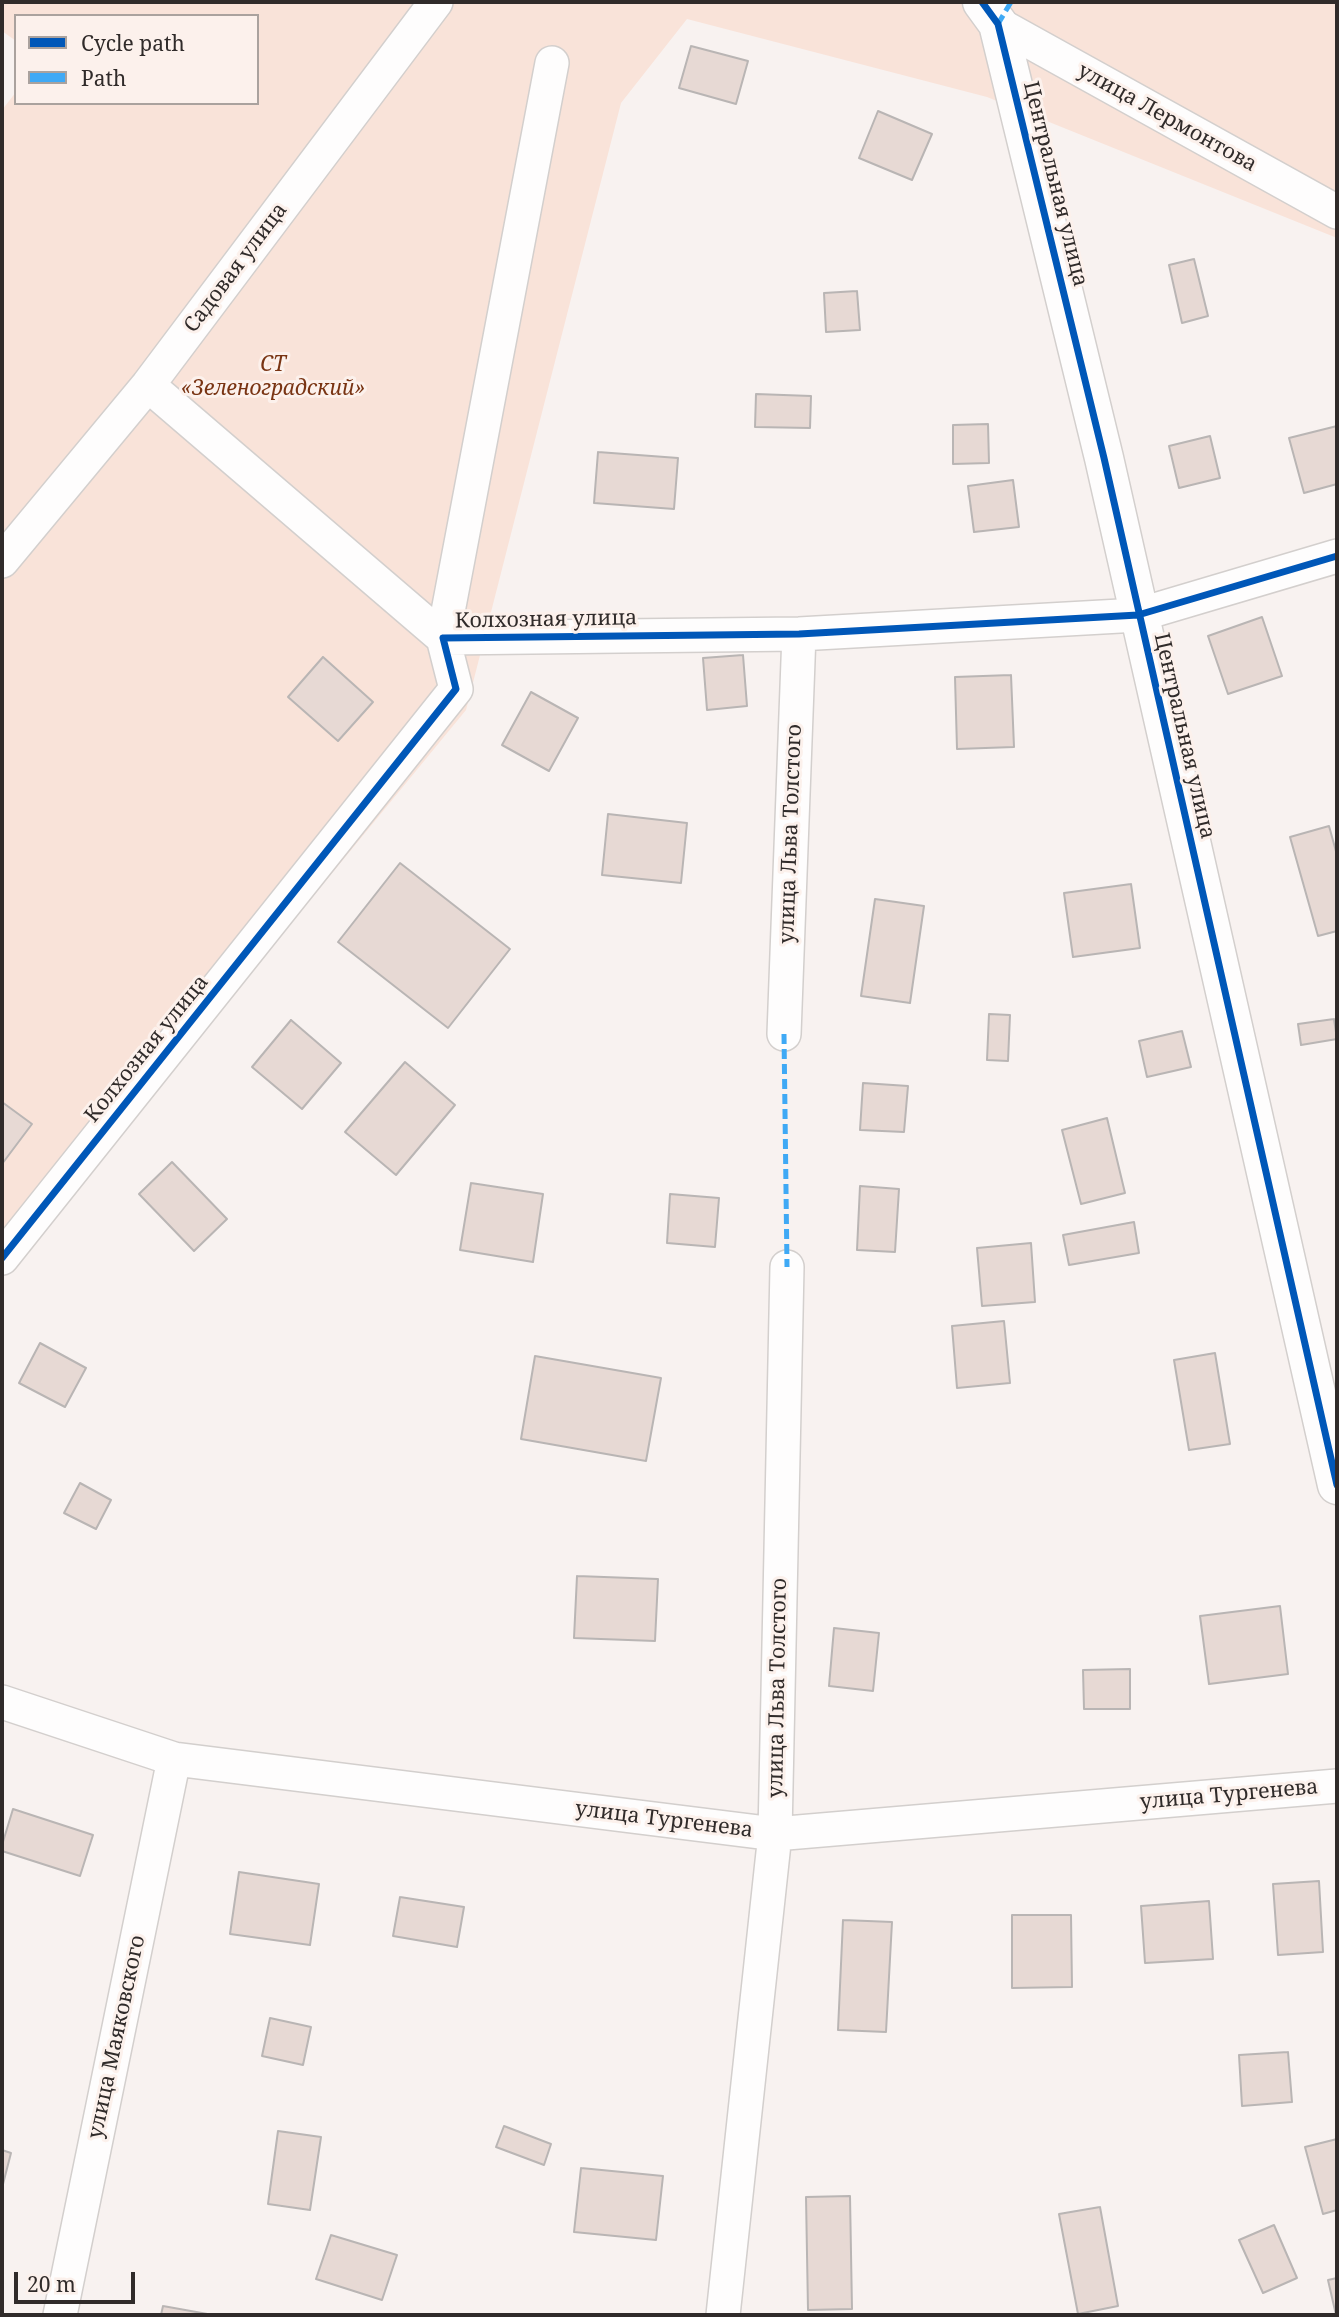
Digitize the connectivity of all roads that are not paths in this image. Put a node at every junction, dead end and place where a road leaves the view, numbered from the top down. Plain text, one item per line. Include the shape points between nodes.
1 (436, 2) edge
2 (990, 13) edge
3 (552, 63) dead end
4 (1337, 212) edge
5 (148, 385) junction
6 (1337, 556) edge
7 (2, 561) edge
8 (1138, 615) junction
9 (799, 634) junction
10 (443, 638) junction
11 (784, 1034) dead end
12 (2, 1258) edge
13 (787, 1267) dead end
14 (1337, 1485) edge
15 (2, 1702) edge
16 (174, 1759) junction
17 (1337, 1786) edge
18 (775, 1834) junction
19 (60, 2315) edge
20 (723, 2315) edge

1 - 5 street, Садовая улица
2 - 4 street, улица Лермонтова
2 - 8 street, Центральная улица via 1104,458
3 - 10 street
5 - 7 street, Садовая улица
5 - 10 street
6 - 8 street, Колхозная улица
8 - 9 street, Колхозная улица
8 - 14 street, Центральная улица
9 - 10 street, Колхозная улица
9 - 11 street, улица Льва Толстого
10 - 12 street, Колхозная улица via 456,689
13 - 18 street, улица Льва Толстого
15 - 16 street, улица Тургенева
16 - 18 street, улица Тургенева
16 - 19 street, улица Маяковского
17 - 18 street, улица Тургенева
18 - 20 street, улица Льва Толстого

